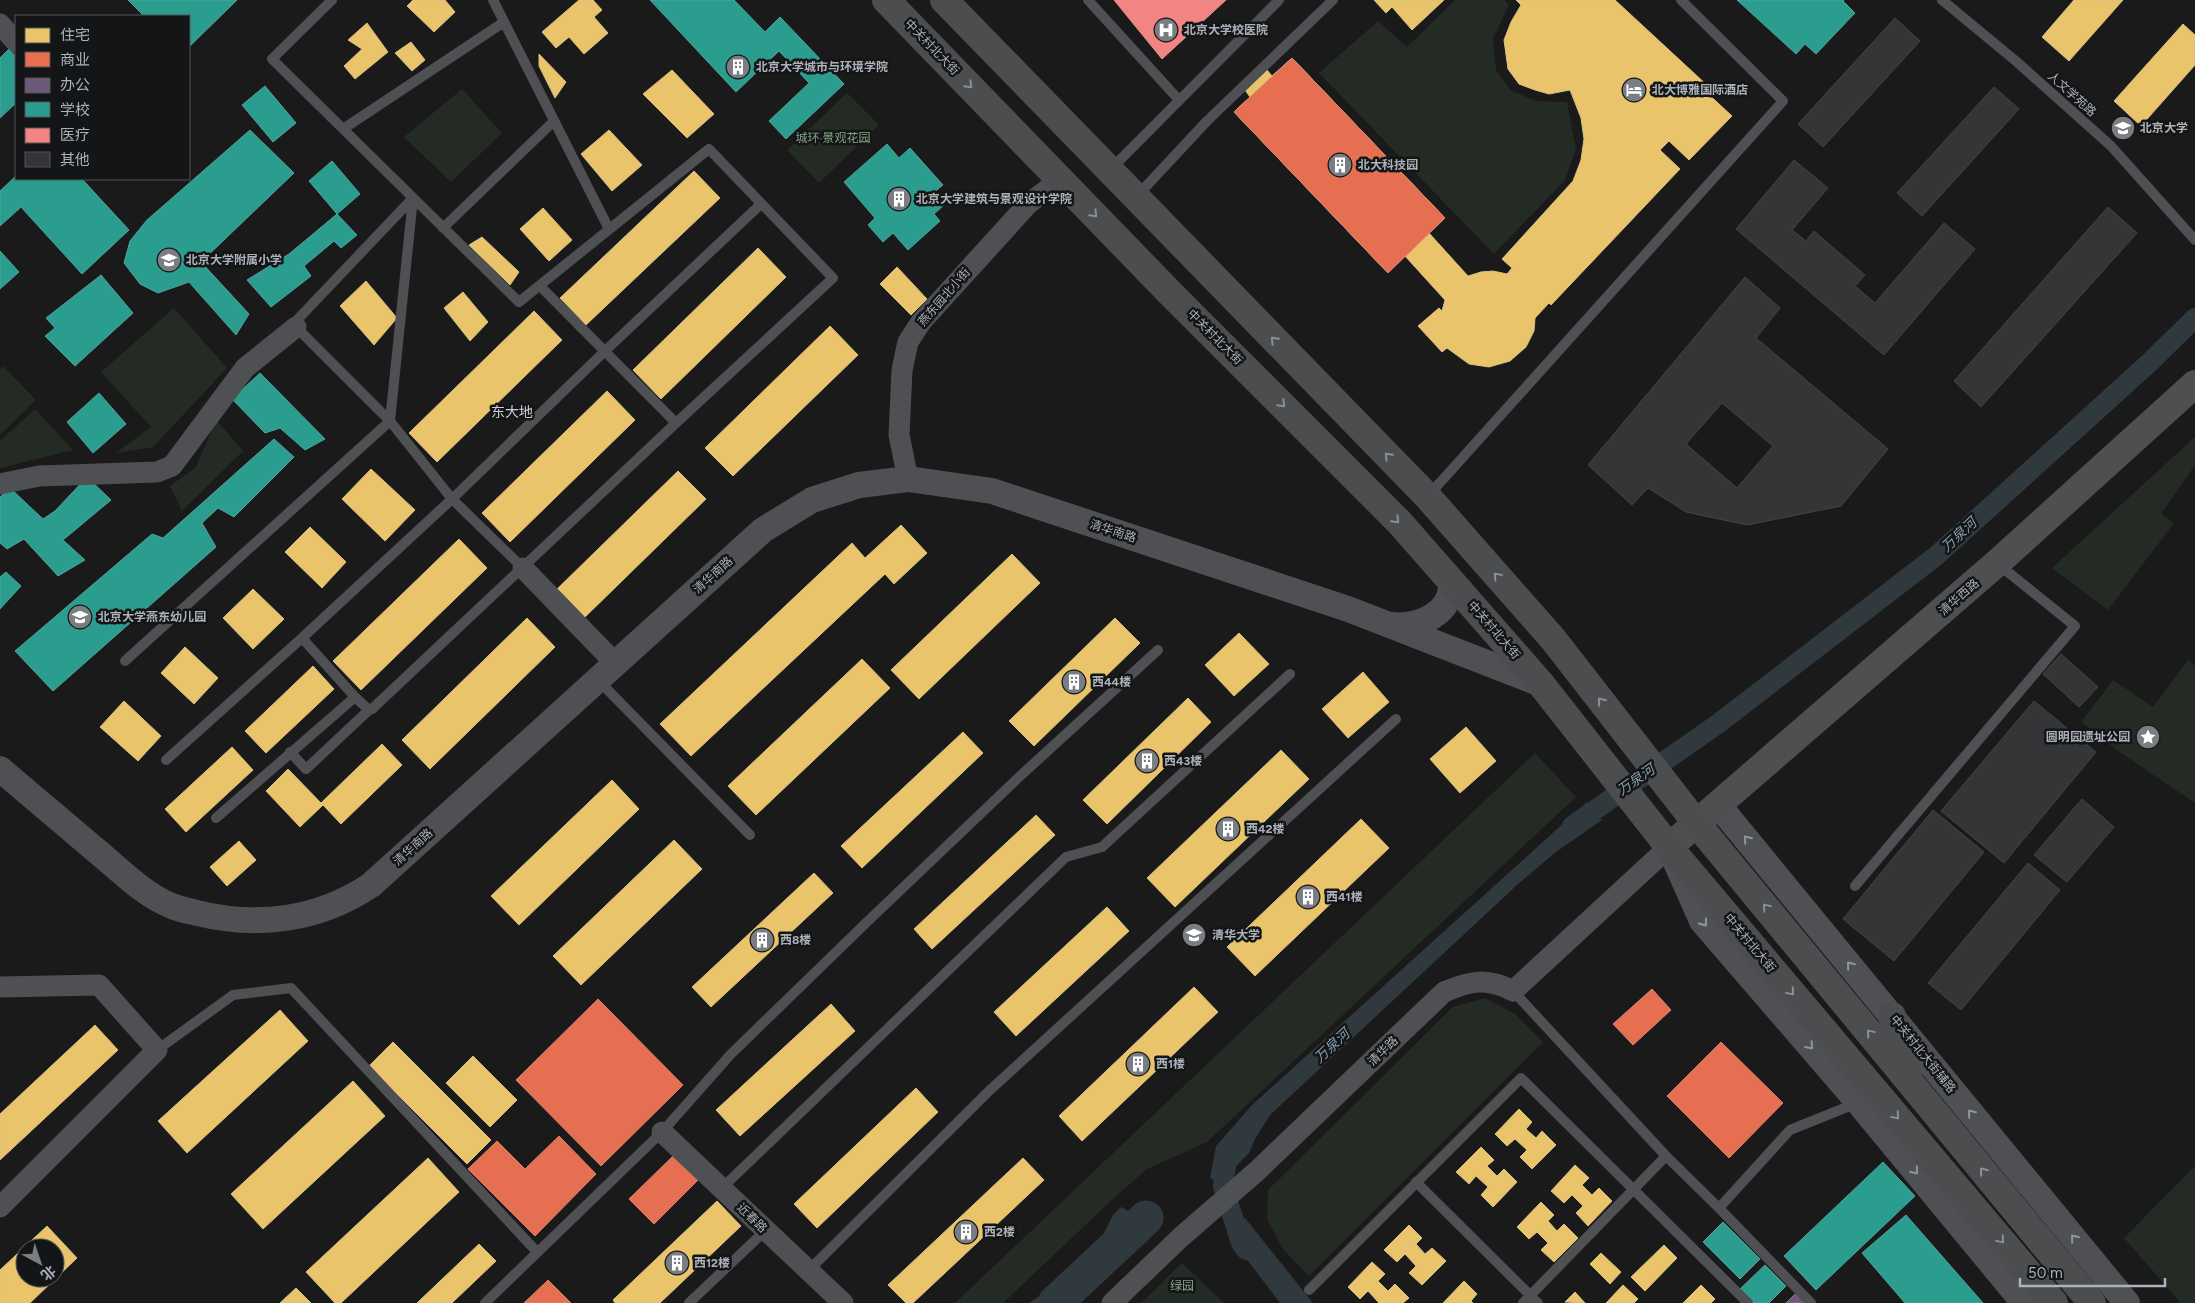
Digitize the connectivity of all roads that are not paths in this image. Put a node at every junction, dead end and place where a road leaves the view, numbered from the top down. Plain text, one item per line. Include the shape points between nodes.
1 (332, 0) edge
2 (493, 0) edge
3 (886, 0) edge
4 (944, 0) edge
5 (1088, 0) edge
6 (1278, 0) edge
7 (1333, 0) edge
8 (1681, 0) edge
9 (1942, 0) edge
10 (504, 22) junction
11 (0, 24) edge
12 (15, 41) edge
13 (1179, 100) junction
14 (554, 121) junction
15 (343, 129) junction
16 (1110, 171) junction
17 (1061, 179) junction
18 (413, 198) junction
19 (1136, 198) junction
20 (761, 204) junction
21 (443, 228) junction
22 (609, 229) junction
23 (2195, 240) edge
24 (540, 286) junction
25 (296, 327) junction
26 (605, 351) junction
27 (2195, 384) edge
28 (390, 421) junction
29 (676, 423) junction
30 (908, 479) junction
31 (0, 484) edge
32 (1427, 496) junction
33 (452, 499) junction
34 (1998, 563) junction
35 (523, 568) junction
36 (1451, 581) junction
37 (1386, 624) junction
38 (302, 638) junction
39 (1158, 650) dead end
40 (125, 661) dead end
41 (606, 672) junction
42 (1290, 674) dead end
43 (1541, 684) junction
44 (355, 697) junction
45 (369, 710) junction
46 (1396, 719) dead end
47 (290, 752) junction
48 (166, 760) dead end
49 (0, 769) edge
50 (1720, 806) junction
51 (216, 818) dead end
52 (1697, 824) junction
53 (750, 835) dead end
54 (1669, 848) junction
55 (1855, 886) dead end
56 (0, 986) edge
57 (1513, 991) junction
58 (1892, 1016) junction
59 (157, 1050) junction
60 (1912, 1084) junction
61 (1858, 1102) junction
62 (662, 1132) junction
63 (1666, 1156) junction
64 (1416, 1182) junction
65 (722, 1188) junction
66 (1633, 1188) junction
67 (0, 1207) edge
68 (1719, 1208) junction
69 (765, 1231) junction
70 (537, 1252) junction
71 (809, 1270) junction
72 (1309, 1290) dead end
73 (1530, 1300) edge
74 (485, 1303) edge
75 (689, 1303) edge
76 (843, 1303) edge
77 (1112, 1303) edge
78 (1748, 1303) edge
79 (1811, 1303) edge
80 (2024, 1303) edge
81 (2054, 1303) edge
82 (2092, 1303) edge
83 (2127, 1303) edge

1 - 15 lane via 272,60
2 - 10 lane
3 -> 17 main road, 中关村北大街
4 - 16 main road
5 - 13 lane
6 - 13 lane
7 - 19 lane via 1207,122
8 - 32 lane via 1784,101
9 - 23 lane, 人文学苑路 via 2111,146
10 - 14 lane
10 - 15 lane
11 - 12 street
13 - 16 lane
14 - 21 lane
14 - 22 lane
15 - 18 lane
16 - 19 main road
17 - 30 street, 燕东园北小街 via 1028,204 921,322 908,342 902,370 899,435
17 -> 36 main road, 中关村北大街 via 1400,523
18 - 21 lane
18 - 25 lane via 298,319
18 - 28 lane
32 -> 19 main road
20 - 22 lane via 709,149
20 - 26 lane
20 - 29 lane via 833,278
21 - 24 lane via 519,302
22 - 24 lane
24 - 26 lane
25 - 28 lane
25 - 31 street via 245,368 172,466 157,472 57,475
26 - 29 lane
26 - 33 lane
27 - 34 main road, 清华西路
28 - 33 lane
28 - 40 lane
29 - 35 lane
30 - 37 street, 清华南路 via 992,491
30 - 41 street, 清华南路 via 859,485 812,500 763,530
52 -> 32 main road via 1553,639
33 - 35 lane
33 - 38 lane
34 - 50 main road, 清华西路
34 - 55 lane via 2075,626
35 - 41 street
35 - 45 lane
36 - 37 street via 1450,595 1440,612 1406,626
36 - 43 main road, 中关村北大街
37 - 43 street, 清华南路
38 - 44 lane
38 - 48 lane
39 - 62 lane via 840,947 731,1054
41 - 49 street, 清华南路 via 371,885 351,898 282,920 243,921 172,906 121,872
41 - 53 lane
42 - 65 lane via 1102,847 1066,858
43 - 54 main road, 中关村北大街
44 - 45 lane
44 - 47 lane
45 - 47 lane via 306,769
46 - 71 lane via 989,1091
47 - 51 lane
50 - 52 main road, 清华西路
58 -> 50 street, 中关村北大街辅路
52 - 54 main road, 清华西路
60 -> 52 main road
54 - 57 street
54 -> 61 street via 1702,921
54 -> 81 main road, 中关村北大街
56 - 59 street via 99,986
57 - 63 lane
57 - 77 street, 清华路 via 1501,984 1479,982 1466,983 1444,992 1257,1171
58 - 60 main road
83 -> 58 street, 中关村北大街辅路
59 - 67 street
59 - 70 lane via 232,995 291,988
82 -> 60 main road
61 - 68 lane via 1790,1130
61 -> 80 street
62 - 65 street, 近春路
62 - 70 lane
63 - 66 lane
63 - 68 lane
64 - 66 lane via 1522,1078
64 - 72 lane
64 - 73 lane
65 - 69 street, 近春路
66 - 73 lane
66 - 78 lane
68 - 79 lane
69 - 71 street, 近春路
69 - 75 lane
70 - 74 lane
71 - 76 street, 近春路

